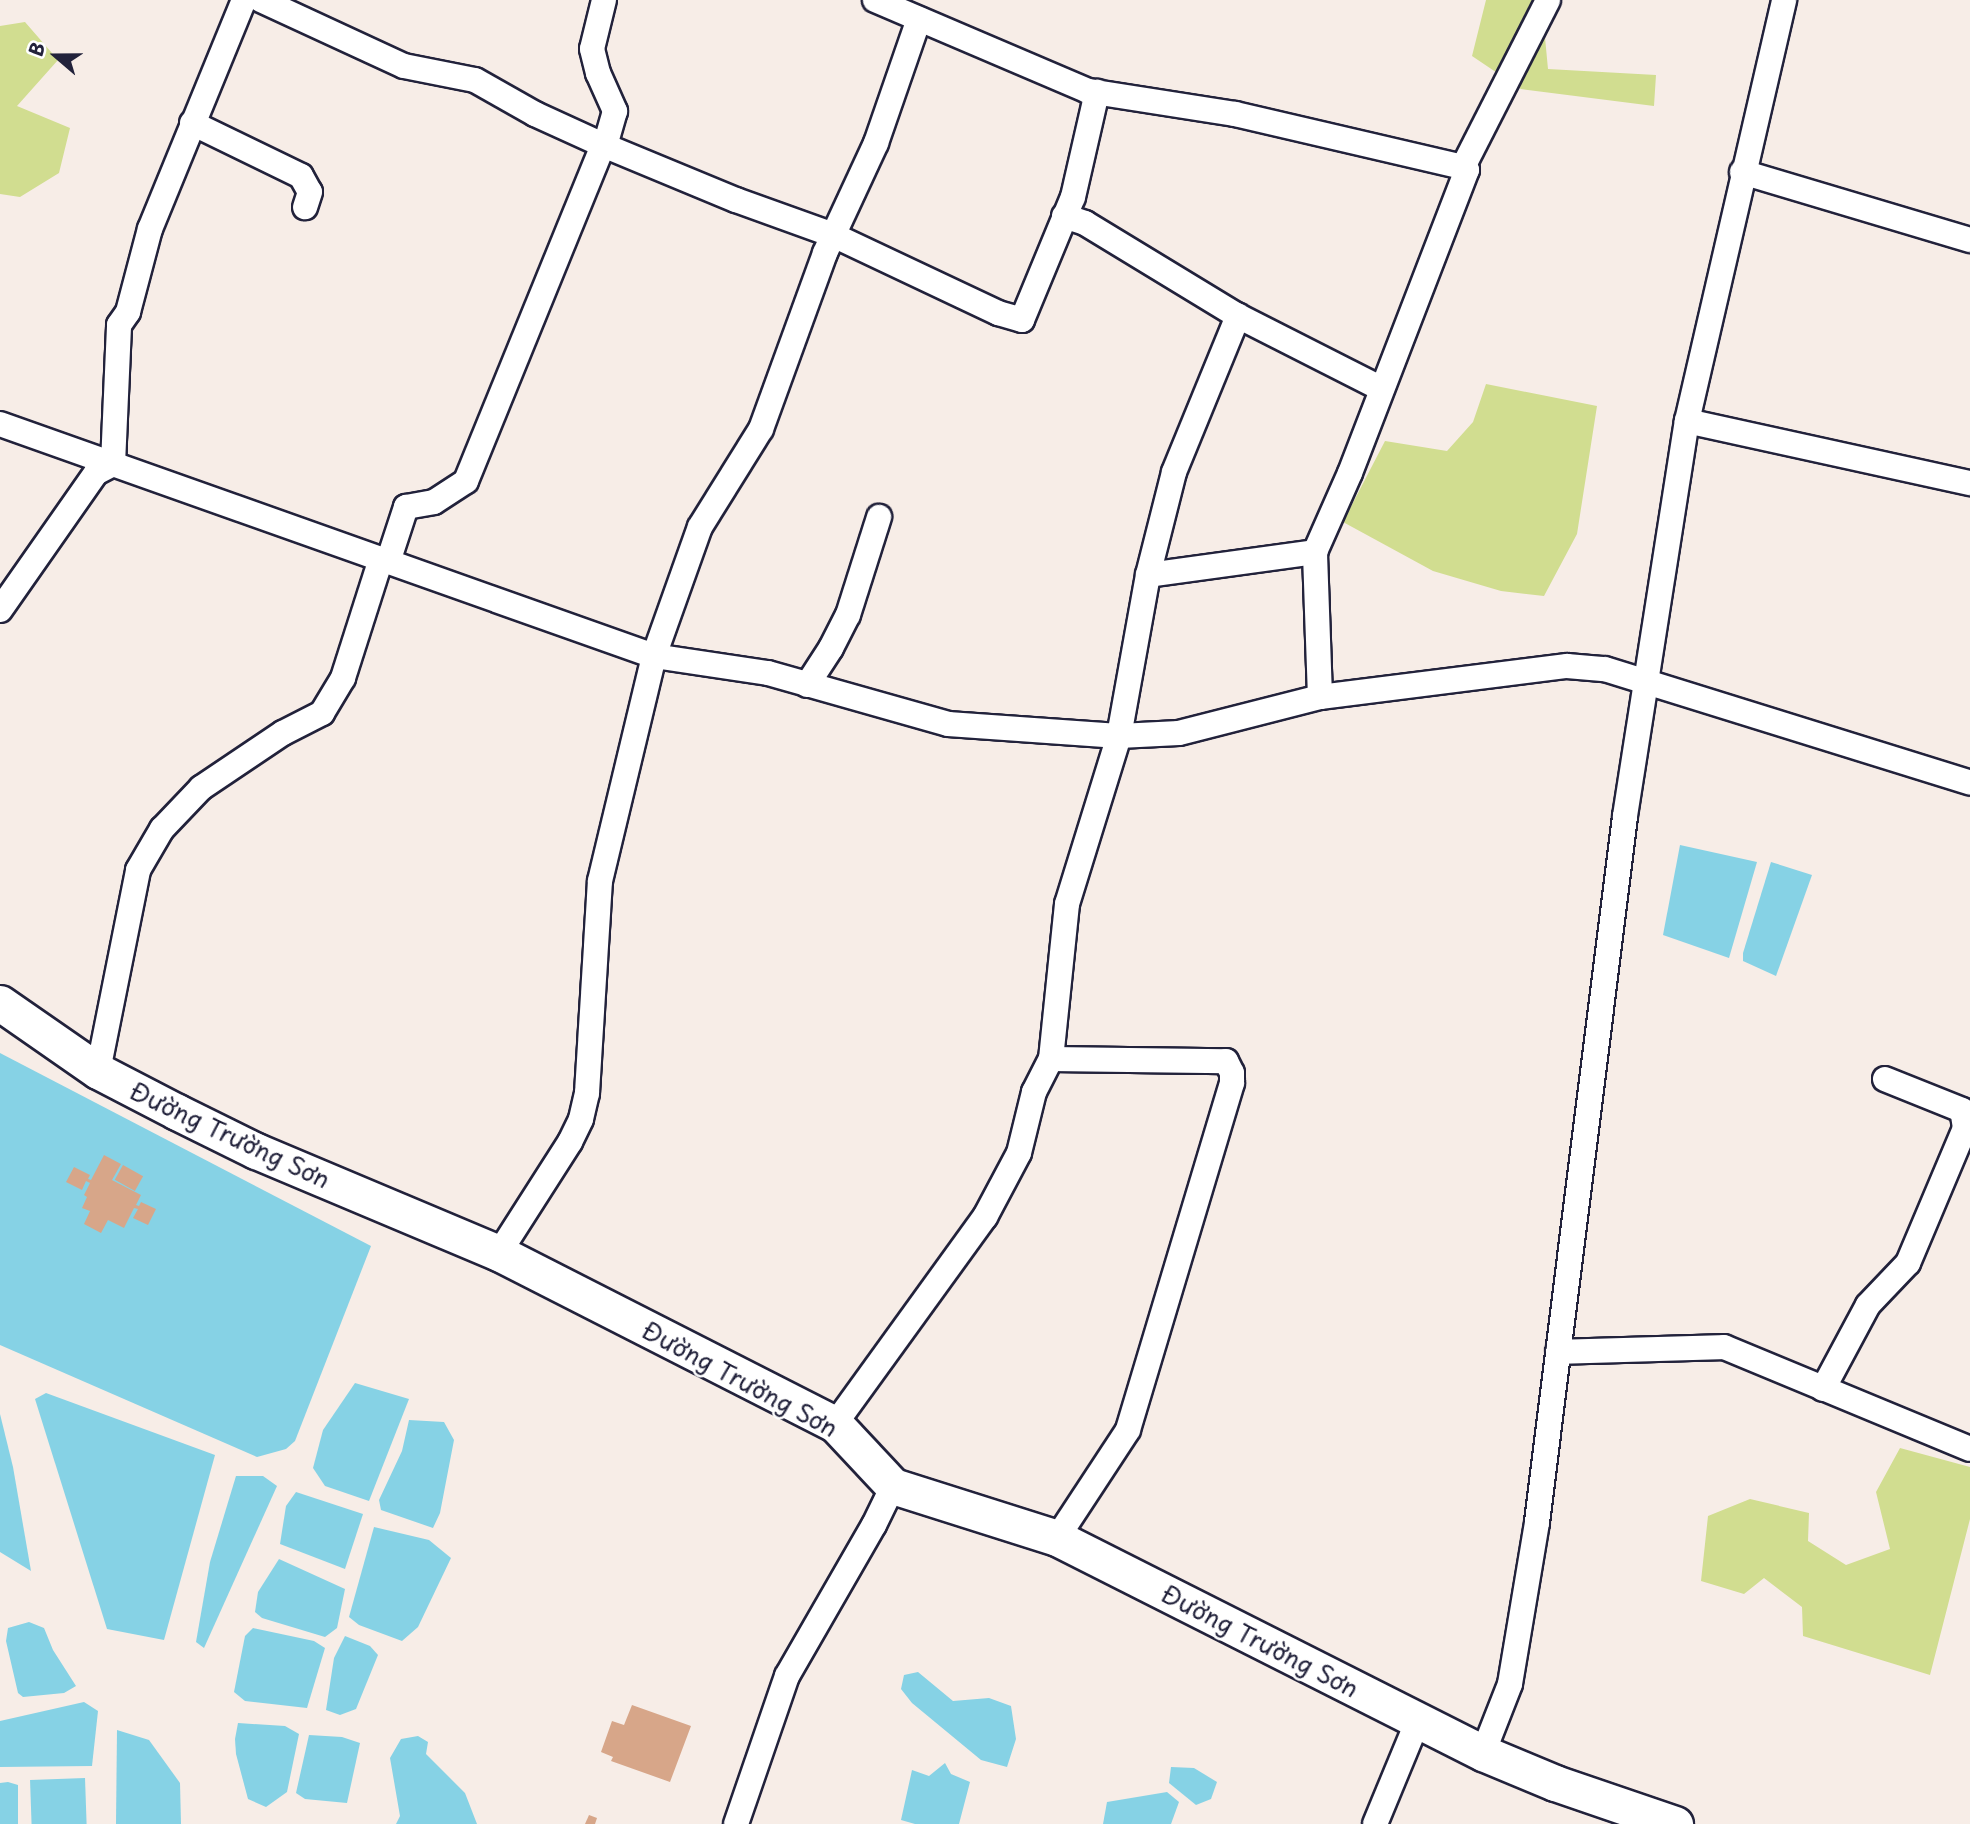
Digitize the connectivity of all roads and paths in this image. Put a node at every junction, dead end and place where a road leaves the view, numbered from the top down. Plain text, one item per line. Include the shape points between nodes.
1 (244, 0) edge
2 (261, 0) edge
3 (604, 0) edge
4 (875, 0) edge
5 (1548, 0) edge
6 (1784, 0) edge
7 (919, 19) junction
8 (1097, 92) junction
9 (191, 123) junction
10 (604, 145) junction
11 (1463, 167) junction
12 (1742, 172) junction
13 (305, 206) dead end
14 (1064, 216) junction
15 (833, 235) junction
16 (1970, 240) edge
17 (1238, 316) junction
18 (1382, 389) junction
19 (1687, 421) junction
20 (0, 424) edge
21 (113, 464) junction
22 (1970, 483) edge
23 (879, 517) dead end
24 (1315, 552) junction
25 (384, 561) junction
26 (1148, 575) junction
27 (0, 610) edge
28 (654, 656) junction
29 (1646, 682) junction
30 (807, 685) junction
31 (1320, 697) junction
32 (1119, 736) junction
33 (1970, 783) edge
34 (0, 1003) edge
35 (1051, 1059) junction
36 (98, 1072) junction
37 (1885, 1079) dead end
38 (499, 1253) junction
39 (1558, 1352) junction
40 (1823, 1389) junction
41 (835, 1424) junction
42 (1970, 1449) edge
43 (893, 1486) junction
44 (1057, 1538) junction
45 (1418, 1720) junction
46 (1483, 1753) junction
47 (736, 1824) edge
48 (1375, 1824) edge
49 (1675, 1824) edge

1 - 9 street
2 - 10 street via 404,66 475,80
3 - 10 street via 592,50 615,111
4 - 7 street
5 - 11 street
6 - 12 street
7 - 8 street
7 - 15 street via 876,143
8 - 11 street via 1235,114
8 - 14 street via 1073,198
9 - 13 street via 301,176 310,192
9 - 21 street via 150,229 128,312 119,325
10 - 15 street
10 - 25 street via 466,481 434,502 406,507
11 - 18 street via 1467,170
12 - 16 street
12 - 19 street
14 - 15 street via 1021,320
14 - 17 street via 1085,223
15 - 28 street via 761,429 700,527
17 - 18 street
17 - 26 street via 1174,472
18 - 24 street
19 - 22 street
19 - 29 street
20 - 21 street
21 - 25 street
21 - 27 street via 96,474
23 - 30 street via 848,615
24 - 26 street
24 - 31 street
25 - 28 street
25 - 36 street via 343,678 322,713 283,733 201,788 162,829 138,870
26 - 32 street
28 - 30 street via 768,673
28 - 38 street via 600,881 587,1093 581,1119
29 - 31 street via 1605,669 1567,666
29 - 33 street
29 - 39 street
30 - 32 street via 948,724
31 - 32 street via 1179,733
32 - 35 street via 1067,904
34 - 36 highway, Đường Trường Sơn
35 - 41 street via 1034,1092 1019,1153 985,1217
35 - 44 street via 1226,1061 1232,1073 1128,1430
36 - 38 highway, Đường Trường Sơn via 256,1152
37 - 40 street via 1962,1110 1965,1128 1908,1263 1868,1306
38 - 41 highway, Đường Trường Sơn
39 - 40 street via 1724,1347
39 - 46 street via 1537,1522 1510,1684
40 - 42 street
41 - 43 highway, Đường Trường Sơn
43 - 44 highway, Đường Trường Sơn
43 - 47 street via 787,1676
44 - 45 highway, Đường Trường Sơn
45 - 46 highway, Đường Trường Sơn
45 - 48 street
46 - 49 highway, Đường Trường Sơn

